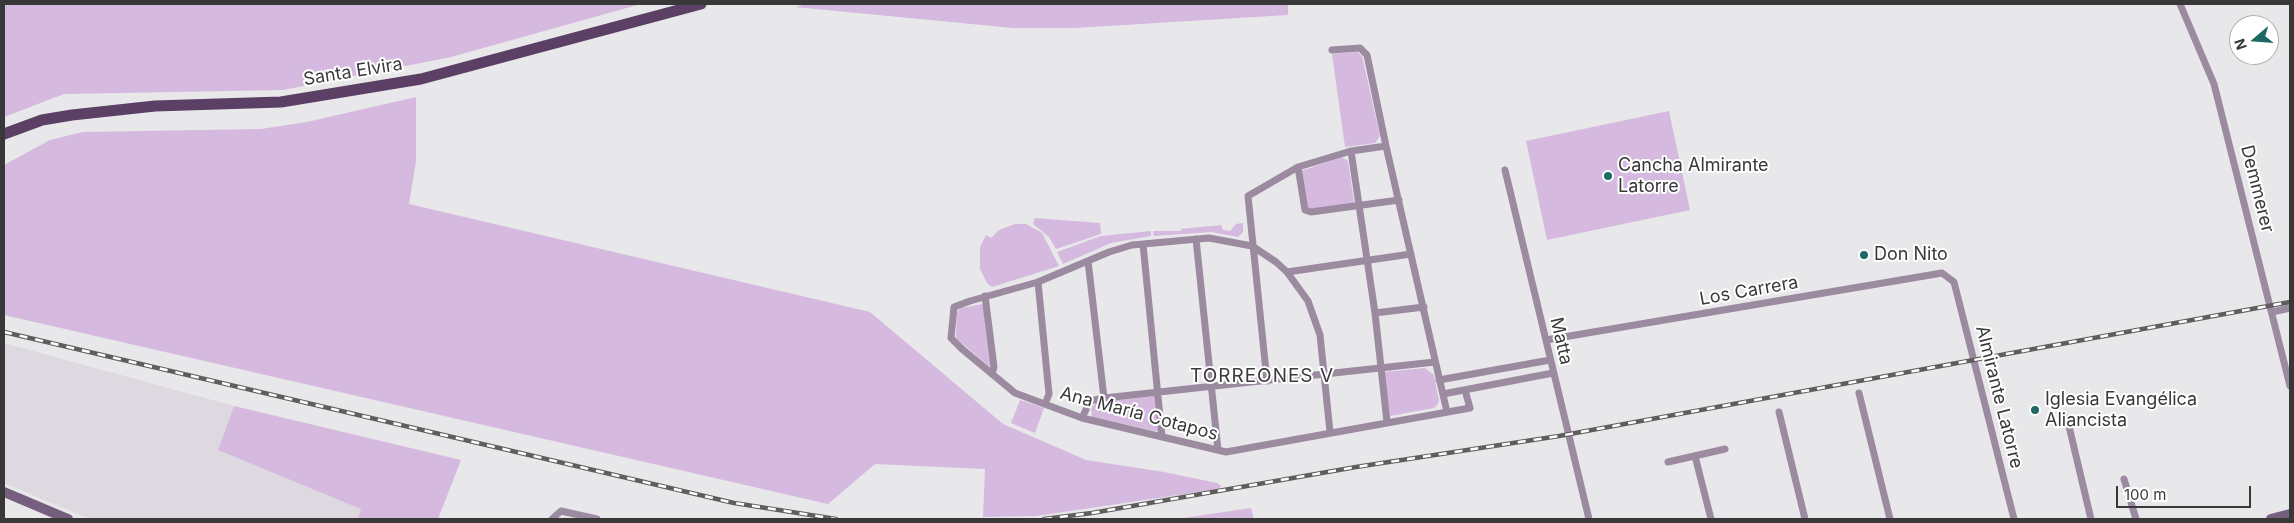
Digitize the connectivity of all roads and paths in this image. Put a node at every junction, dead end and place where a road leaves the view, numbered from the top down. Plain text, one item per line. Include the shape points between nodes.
1 (701, 4) edge
2 (2180, 4) edge
3 (1332, 50) dead end
4 (4, 134) edge
5 (1386, 146) junction
6 (1351, 151) junction
7 (1298, 167) junction
8 (1505, 170) dead end
9 (1398, 200) junction
10 (1359, 207) junction
11 (1196, 239) junction
12 (1143, 244) junction
13 (1252, 246) junction
14 (1411, 254) junction
15 (1368, 259) junction
16 (1088, 261) junction
17 (1287, 272) junction
18 (1038, 282) junction
19 (1954, 282) joint
20 (986, 296) junction
21 (1424, 307) junction
22 (2290, 308) edge
23 (2272, 312) junction
24 (1375, 313) junction
25 (1546, 340) junction
26 (1550, 360) junction
27 (1435, 362) junction
28 (1380, 368) junction
29 (1553, 373) junction
30 (992, 374) junction
31 (1324, 374) junction
32 (1439, 380) junction
33 (1267, 381) junction
34 (2290, 386) edge
35 (1212, 388) junction
36 (1465, 390) junction
37 (1158, 393) junction
38 (1858, 393) dead end
39 (1443, 394) junction
40 (1104, 398) junction
41 (1045, 404) junction
42 (1447, 412) junction
43 (1779, 412) dead end
44 (1082, 418) junction
45 (2067, 418) dead end
46 (1387, 422) junction
47 (1330, 432) junction
48 (1162, 437) junction
49 (1218, 450) junction
50 (1725, 450) dead end
51 (1695, 456) junction
52 (1668, 462) dead end
53 (2124, 480) dead end
54 (4, 492) edge
55 (2290, 514) edge
56 (68, 519) edge
57 (552, 519) edge
58 (597, 519) edge
59 (1588, 519) edge
60 (1711, 519) edge
61 (1805, 519) edge
62 (1890, 519) edge
63 (2014, 519) edge
64 (2091, 519) edge
65 (2136, 519) edge
66 (2271, 519) edge

1 - 4 main road, Santa Elvira via 421,79 281,102 155,106 72,115 42,120
2 - 23 street, Demmerer via 2214,84
3 - 5 street via 1360,48 1367,55
5 - 6 street
5 - 9 street
6 - 7 street
6 - 10 street
7 - 10 street via 1305,210
7 - 13 street via 1248,196
8 - 25 street, Matta
9 - 10 street
9 - 14 street
10 - 15 street
11 - 12 street
11 - 13 street via 1209,238
11 - 35 street
12 - 16 street via 1108,252
12 - 37 street
13 - 17 street
13 - 33 street
14 - 15 street
14 - 21 street
15 - 17 street
15 - 24 street
16 - 18 street
16 - 40 street
17 - 31 street via 1308,301 1320,335
18 - 20 street
18 - 41 street via 1049,394
19 - 25 street, Los Carrera via 1942,273
19 - 63 street, Almirante Latorre
20 - 30 street via 994,367
20 - 30 street, Ana María Cotapos via 954,307 951,338
21 - 24 street
21 - 27 street
22 - 23 street
23 - 34 street, Demmerer
24 - 28 street
25 - 26 street, Matta
26 - 29 street, Matta
26 - 32 street
27 - 28 street
27 - 32 street
28 - 31 street
28 - 46 street
29 - 36 street
29 - 59 street, Matta
30 - 41 street, Ana María Cotapos via 1015,393
31 - 33 street
31 - 47 street
32 - 39 street
33 - 35 street
35 - 37 street
35 - 49 street
36 - 39 street
36 - 42 street, Ana María Cotapos via 1470,408
37 - 40 street
37 - 48 street
38 - 62 street
39 - 42 street
40 - 44 street via 1090,401
41 - 44 street, Ana María Cotapos
42 - 46 street, Ana María Cotapos
43 - 61 street
44 - 48 street, Ana María Cotapos
45 - 64 street
46 - 47 street, Ana María Cotapos
47 - 49 street, Ana María Cotapos via 1226,452
48 - 49 street, Ana María Cotapos
50 - 51 street
51 - 52 street
51 - 60 street
53 - 65 street
54 - 56 main road
55 - 66 main road
57 - 58 street via 561,511

